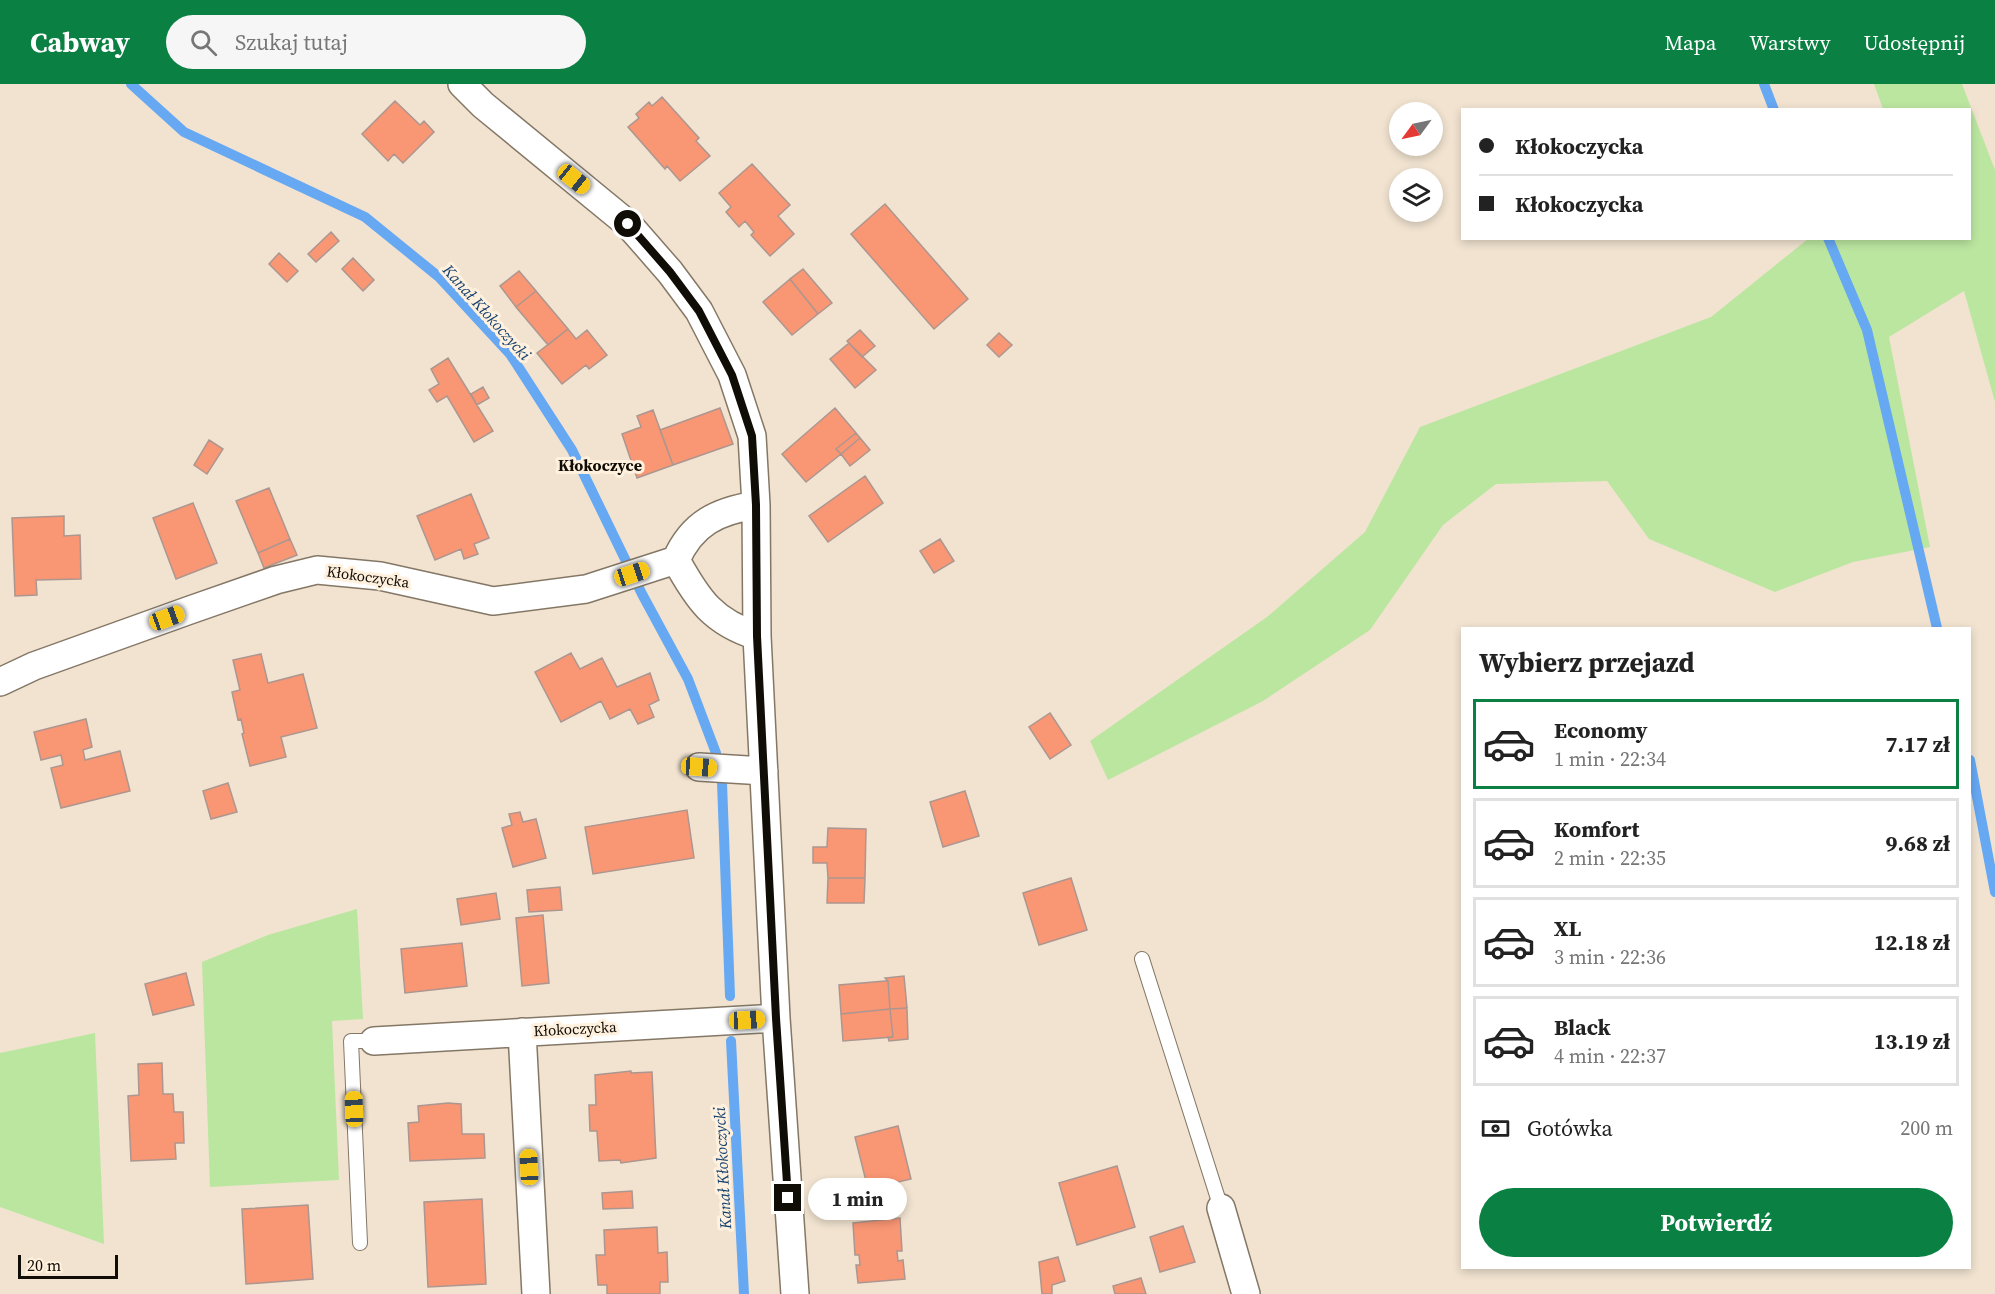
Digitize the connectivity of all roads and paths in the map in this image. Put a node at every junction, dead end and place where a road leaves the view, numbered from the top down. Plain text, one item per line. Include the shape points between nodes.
1 (462, 84) edge
2 (756, 505) junction
3 (676, 560) junction
4 (757, 636) junction
5 (0, 682) edge
6 (699, 767) dead end
7 (764, 771) junction
8 (1142, 959) dead end
9 (776, 1018) junction
10 (522, 1032) junction
11 (374, 1041) joint
12 (1221, 1208) joint
13 (360, 1243) dead end
14 (536, 1294) edge
15 (795, 1294) edge
16 (1246, 1294) edge

1 - 2 street via 628,224 699,311 732,375 752,436
2 - 3 street via 728,509 706,522 684,540
2 - 4 street
3 - 4 street via 691,586 717,617 731,628
3 - 5 street, Kłokoczycka via 586,589 493,601 380,576 317,570 190,610
4 - 7 street
6 - 7 street
7 - 9 street
8 - 12 lane
9 - 10 street, Kłokoczycka
9 - 15 street
10 - 11 street, Kłokoczycka
10 - 14 street
11 - 13 lane via 351,1041
12 - 16 street

